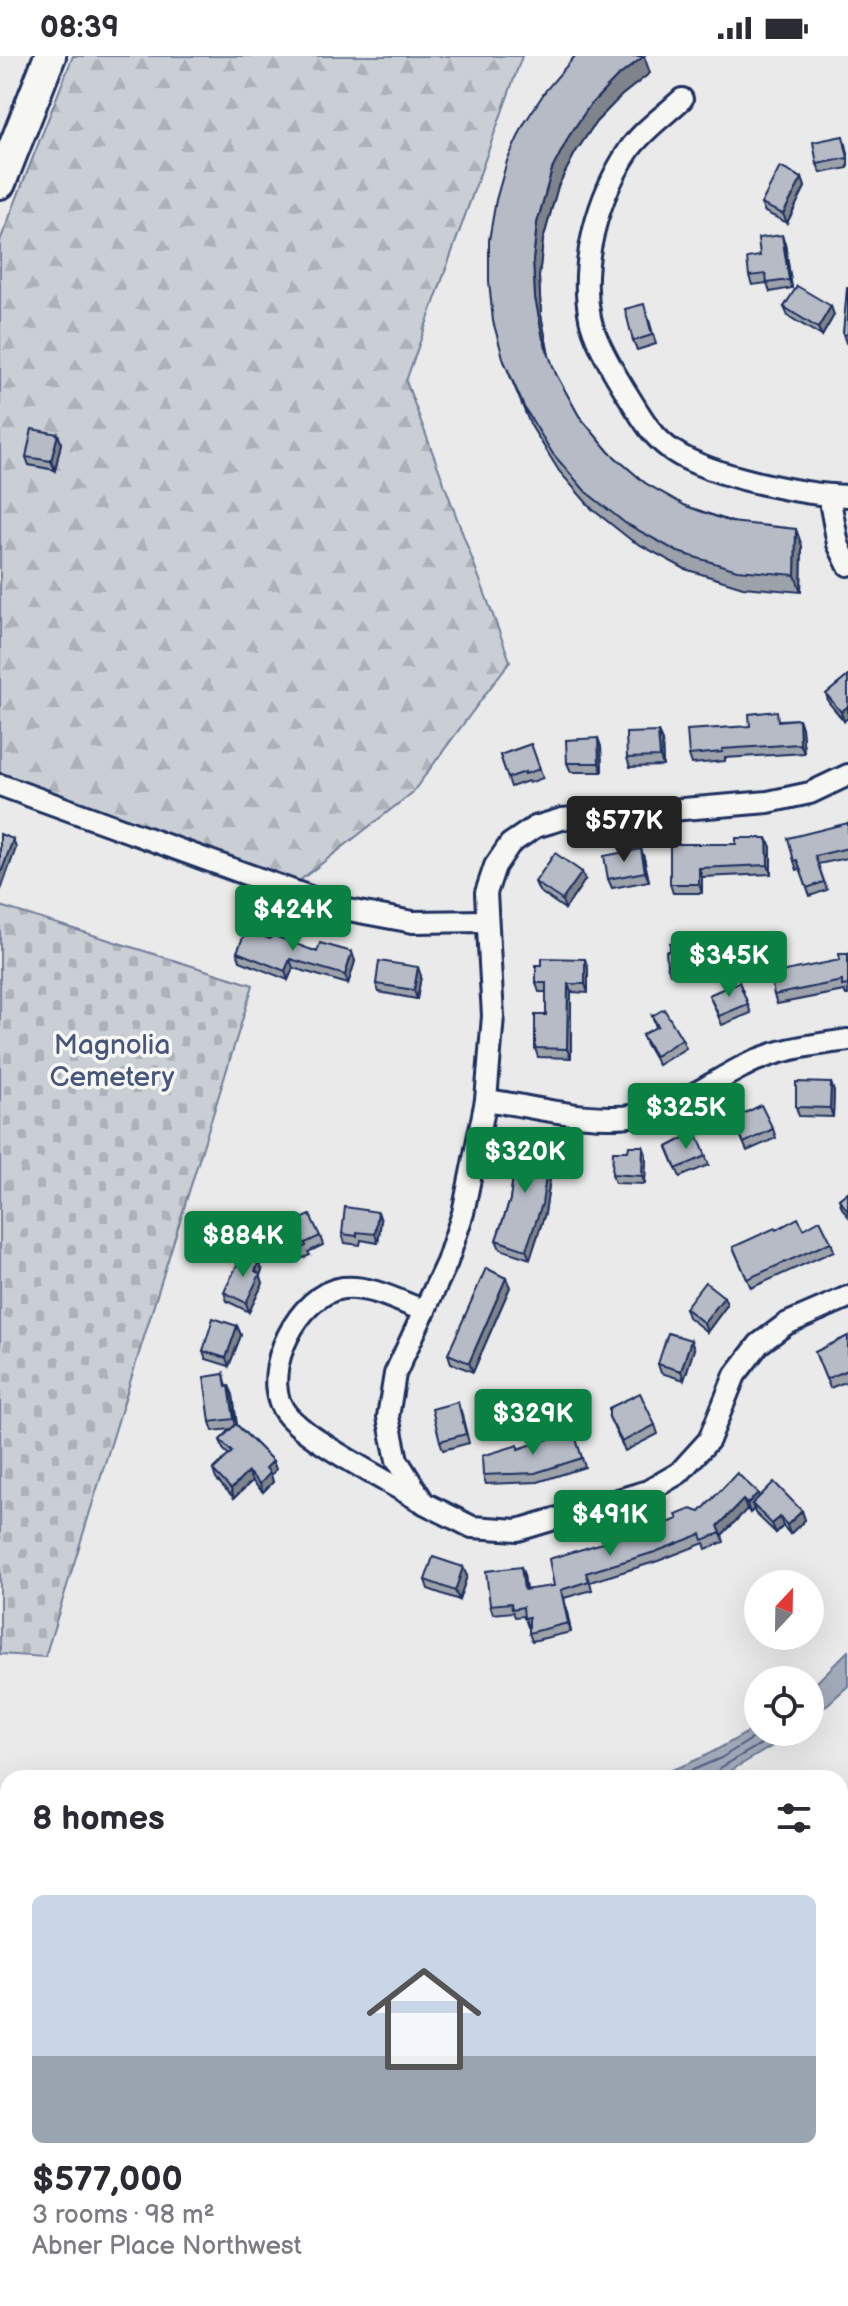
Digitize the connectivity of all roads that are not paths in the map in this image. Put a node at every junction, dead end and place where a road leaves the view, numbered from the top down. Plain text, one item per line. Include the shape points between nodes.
1 (50, 56) edge
2 (682, 99) dead end
3 (0, 183) edge
4 (838, 496) edge
5 (848, 565) edge
6 (848, 775) edge
7 (0, 785) edge
8 (487, 921) junction
9 (848, 1040) edge
10 (486, 1100) junction
11 (848, 1297) edge
12 (425, 1311) junction
13 (424, 1503) junction

1 - 3 street
2 - 4 street via 630,148 604,196 589,266 590,320 649,430 670,450 699,467
4 - 5 street via 838,544
6 - 8 street via 810,793 768,802 562,819 535,827 510,844 495,866 486,893
7 - 8 street via 343,909 413,922
8 - 10 street via 493,1016
9 - 10 street via 791,1048 744,1065 678,1104 637,1116 598,1116
10 - 12 street via 463,1213
11 - 13 street via 786,1324 759,1344 735,1375 709,1440 679,1473 648,1491 518,1530 472,1527
12 - 13 street via 395,1374 388,1417 397,1460
12 - 13 street via 361,1288 327,1293 298,1318 275,1380 281,1407 296,1427

